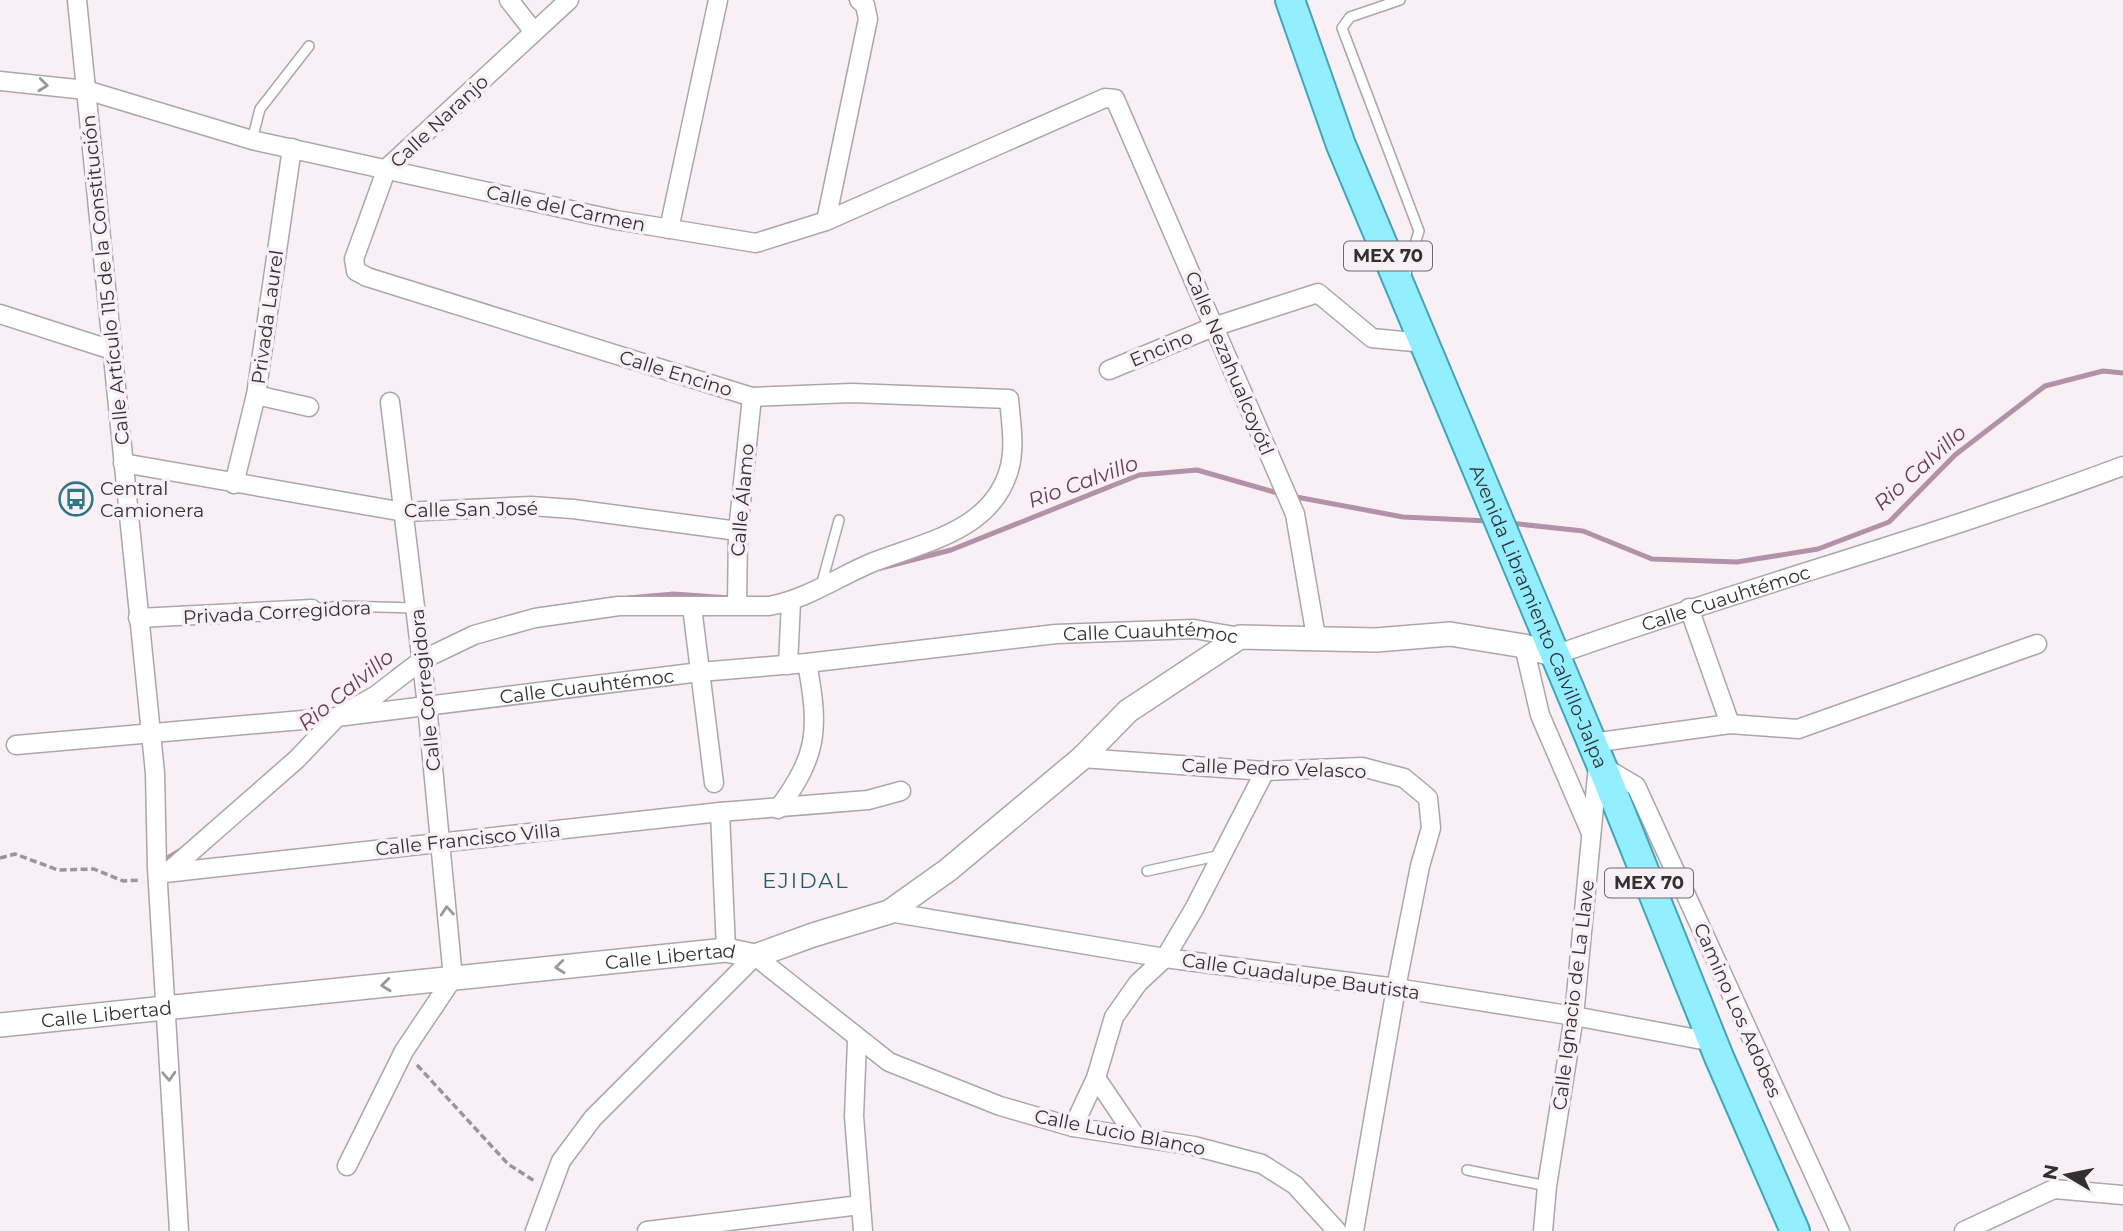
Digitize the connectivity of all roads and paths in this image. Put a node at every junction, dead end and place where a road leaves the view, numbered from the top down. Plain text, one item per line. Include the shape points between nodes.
1 (78, 0) edge
2 (509, 0) edge
3 (569, 0) edge
4 (718, 0) edge
5 (859, 0) edge
6 (1290, 0) edge
7 (1400, 0) edge
8 (534, 32) junction
9 (309, 46) dead end
10 (0, 80) edge
11 (86, 90) junction
12 (1115, 99) joint
13 (252, 140) junction
14 (292, 148) junction
15 (387, 168) junction
16 (825, 220) junction
17 (669, 229) junction
18 (356, 271) joint
19 (1401, 289) junction
20 (0, 314) edge
21 (1213, 327) junction
22 (1424, 342) junction
23 (112, 349) junction
24 (1110, 370) dead end
25 (256, 395) junction
26 (752, 397) junction
27 (390, 402) dead end
28 (309, 407) dead end
29 (123, 463) junction
30 (2123, 466) edge
31 (234, 484) junction
32 (404, 512) junction
33 (839, 520) dead end
34 (738, 531) junction
35 (820, 591) junction
36 (791, 602) junction
37 (737, 604) junction
38 (692, 607) junction
39 (416, 608) junction
40 (1689, 608) junction
41 (312, 609) joint
42 (138, 618) junction
43 (1240, 637) junction
44 (1316, 637) junction
45 (2038, 644) dead end
46 (1524, 646) junction
47 (1555, 655) junction
48 (422, 660) junction
49 (797, 664) junction
50 (701, 671) junction
51 (427, 705) junction
52 (337, 717) junction
53 (1730, 724) junction
54 (149, 733) junction
55 (16, 745) dead end
56 (1598, 756) junction
57 (1082, 758) junction
58 (1265, 771) junction
59 (714, 783) dead end
60 (901, 791) dead end
61 (778, 808) junction
62 (720, 812) junction
63 (1591, 834) junction
64 (440, 842) junction
65 (1222, 855) junction
66 (0, 858) edge
67 (160, 866) junction
68 (1147, 871) dead end
69 (889, 912) junction
70 (726, 950) junction
71 (755, 956) junction
72 (1165, 958) junction
73 (453, 978) junction
74 (1396, 988) junction
75 (166, 1008) junction
76 (1574, 1016) junction
77 (0, 1026) edge
78 (858, 1041) junction
79 (1713, 1042) junction
80 (404, 1051) junction
81 (1096, 1079) junction
82 (1073, 1127) junction
83 (1136, 1137) junction
84 (347, 1166) dead end
85 (1466, 1170) dead end
86 (1546, 1186) junction
87 (550, 1191) junction
88 (2123, 1195) edge
89 (860, 1205) junction
90 (178, 1231) edge
91 (535, 1231) edge
92 (647, 1231) edge
93 (863, 1231) edge
94 (1337, 1231) edge
95 (1354, 1231) edge
96 (1543, 1231) edge
97 (1794, 1231) edge
98 (1840, 1231) edge
99 (1964, 1231) edge

1 - 11 street, Calle Artículo 115 de la Constitución
2 - 8 street
3 - 8 street, Calle Naranjo
4 - 17 street
5 - 16 street via 868,19
6 - 19 main road, Avenida Libramiento Calvillo-Jalpa / MEX 70 via 1340,145
7 - 19 lane via 1350,17 1342,28 1419,231
8 - 15 street, Calle Naranjo
9 - 13 lane via 260,109
10 -> 11 street, Calle del Carmen
11 - 13 street, Calle del Carmen
11 - 23 street, Calle Artículo 115 de la Constitución
12 - 16 street, Calle del Carmen via 1105,98
12 - 21 street, Calle Nezahualcoyótl
13 - 14 street, Calle del Carmen
14 - 15 street, Calle del Carmen
14 - 25 street, Privada Laurel
15 - 17 street, Calle del Carmen
15 - 18 street, Calle Naranjo via 354,259
16 - 17 street, Calle del Carmen via 755,243
18 - 26 street, Calle Encino
19 - 22 main road, Avenida Libramiento Calvillo-Jalpa / MEX 70
20 - 23 street
21 - 22 street, Encino via 1318,293 1372,338
21 - 24 street, Encino
21 - 44 street, Calle Nezahualcoyótl via 1295,514
22 - 47 main road, Avenida Libramiento Calvillo-Jalpa / MEX 70
23 - 29 street, Calle Artículo 115 de la Constitución
25 - 28 street
25 - 31 street, Privada Laurel
26 - 34 street, Calle Álamo
26 - 35 street, Calle Encino via 852,393 1009,399 1009,472 983,512 946,536 855,570
27 - 32 street, Calle Corregidora
29 - 31 street, Calle San José
29 - 42 street, Calle Artículo 115 de la Constitución
30 - 40 street, Calle Cuauhtémoc
31 - 32 street, Calle San José
32 - 34 street, Calle San José via 531,506
32 - 39 street, Calle Corregidora
33 - 35 lane
34 - 37 street, Calle Álamo
35 - 36 street
36 - 37 street
36 - 49 street
37 - 38 street
38 - 48 street via 619,606 535,618 474,635
38 - 50 street
39 - 41 lane, Privada Corregidora
39 - 48 street, Calle Corregidora
40 - 47 street, Calle Cuauhtémoc
40 - 53 street
41 - 42 street, Privada Corregidora
42 - 54 street, Calle Artículo 115 de la Constitución
43 - 44 street, Calle Cuauhtémoc
43 - 49 street, Calle Cuauhtémoc via 1194,629 1056,634
43 - 57 street, Calle Libertad via 1128,711
44 - 46 street, Calle Cuauhtémoc via 1377,640 1450,634
45 - 53 street via 1798,729
46 - 47 street, Calle Cuauhtémoc
46 - 63 street via 1539,715
47 - 56 main road, Avenida Libramiento Calvillo-Jalpa / MEX 70
48 - 51 street, Calle Corregidora
48 - 52 street via 375,696
49 - 50 street, Calle Cuauhtémoc
49 - 61 street via 815,706 815,744
50 - 51 street, Calle Cuauhtémoc
50 - 59 street
51 - 52 street, Calle Cuauhtémoc
51 - 64 street, Calle Corregidora
52 - 54 street, Calle Cuauhtémoc
52 - 67 street via 297,759
53 - 56 street
54 - 55 street, Calle Cuauhtémoc
54 - 67 street, Calle Artículo 115 de la Constitución
56 - 63 street, Calle Ignacio de La Llave
56 - 79 main road, Avenida Libramiento Calvillo-Jalpa / MEX 70
56 - 98 street, Camino Los Adobes via 1636,786
57 - 58 street, Calle Pedro Velasco
57 - 69 street, Calle Libertad
58 - 65 street
58 - 74 street, Calle Pedro Velasco via 1362,767 1404,778 1428,798 1431,828
60 - 61 street, Calle Francisco Villa via 867,800
61 - 62 street, Calle Francisco Villa
62 - 64 street, Calle Francisco Villa
62 - 70 street
63 - 76 street, Calle Ignacio de La Llave
64 - 67 street, Calle Francisco Villa
73 -> 64 street, Calle Corregidora
65 - 68 lane
65 - 72 street
66 - 67 path via 15,854 58,870 94,869 123,881 142,880
67 - 75 street, Calle Artículo 115 de la Constitución
69 - 71 street, Calle Libertad
69 - 72 street, Calle Guadalupe Bautista
70 - 71 street, Calle Libertad
70 -> 73 street, Calle Libertad
71 - 78 street, Calle Lucio Blanco
71 - 87 street via 593,1118 561,1161
72 - 74 street, Calle Guadalupe Bautista
72 - 81 street via 1138,983 1114,1017
73 -> 75 street, Calle Libertad
73 - 80 street
74 - 76 street, Calle Guadalupe Bautista
74 - 95 street
75 - 77 street, Calle Libertad
75 -> 90 street, Calle Artículo 115 de la Constitución
76 - 79 street, Calle Guadalupe Bautista
76 - 86 street, Calle Ignacio de La Llave
78 - 82 street, Calle Lucio Blanco via 889,1062 935,1083
78 - 89 street via 854,1116
79 - 97 main road, Avenida Libramiento Calvillo-Jalpa / MEX 70
80 - 84 street
80 - 87 path via 508,1164
81 - 82 street
81 - 83 street
82 - 83 street, Calle Lucio Blanco
83 - 94 street, Calle Lucio Blanco via 1262,1164 1295,1185
85 - 86 lane
86 - 96 street, Calle Ignacio de La Llave
87 - 91 street
88 - 99 street via 2054,1189
89 - 92 street
89 - 93 street

